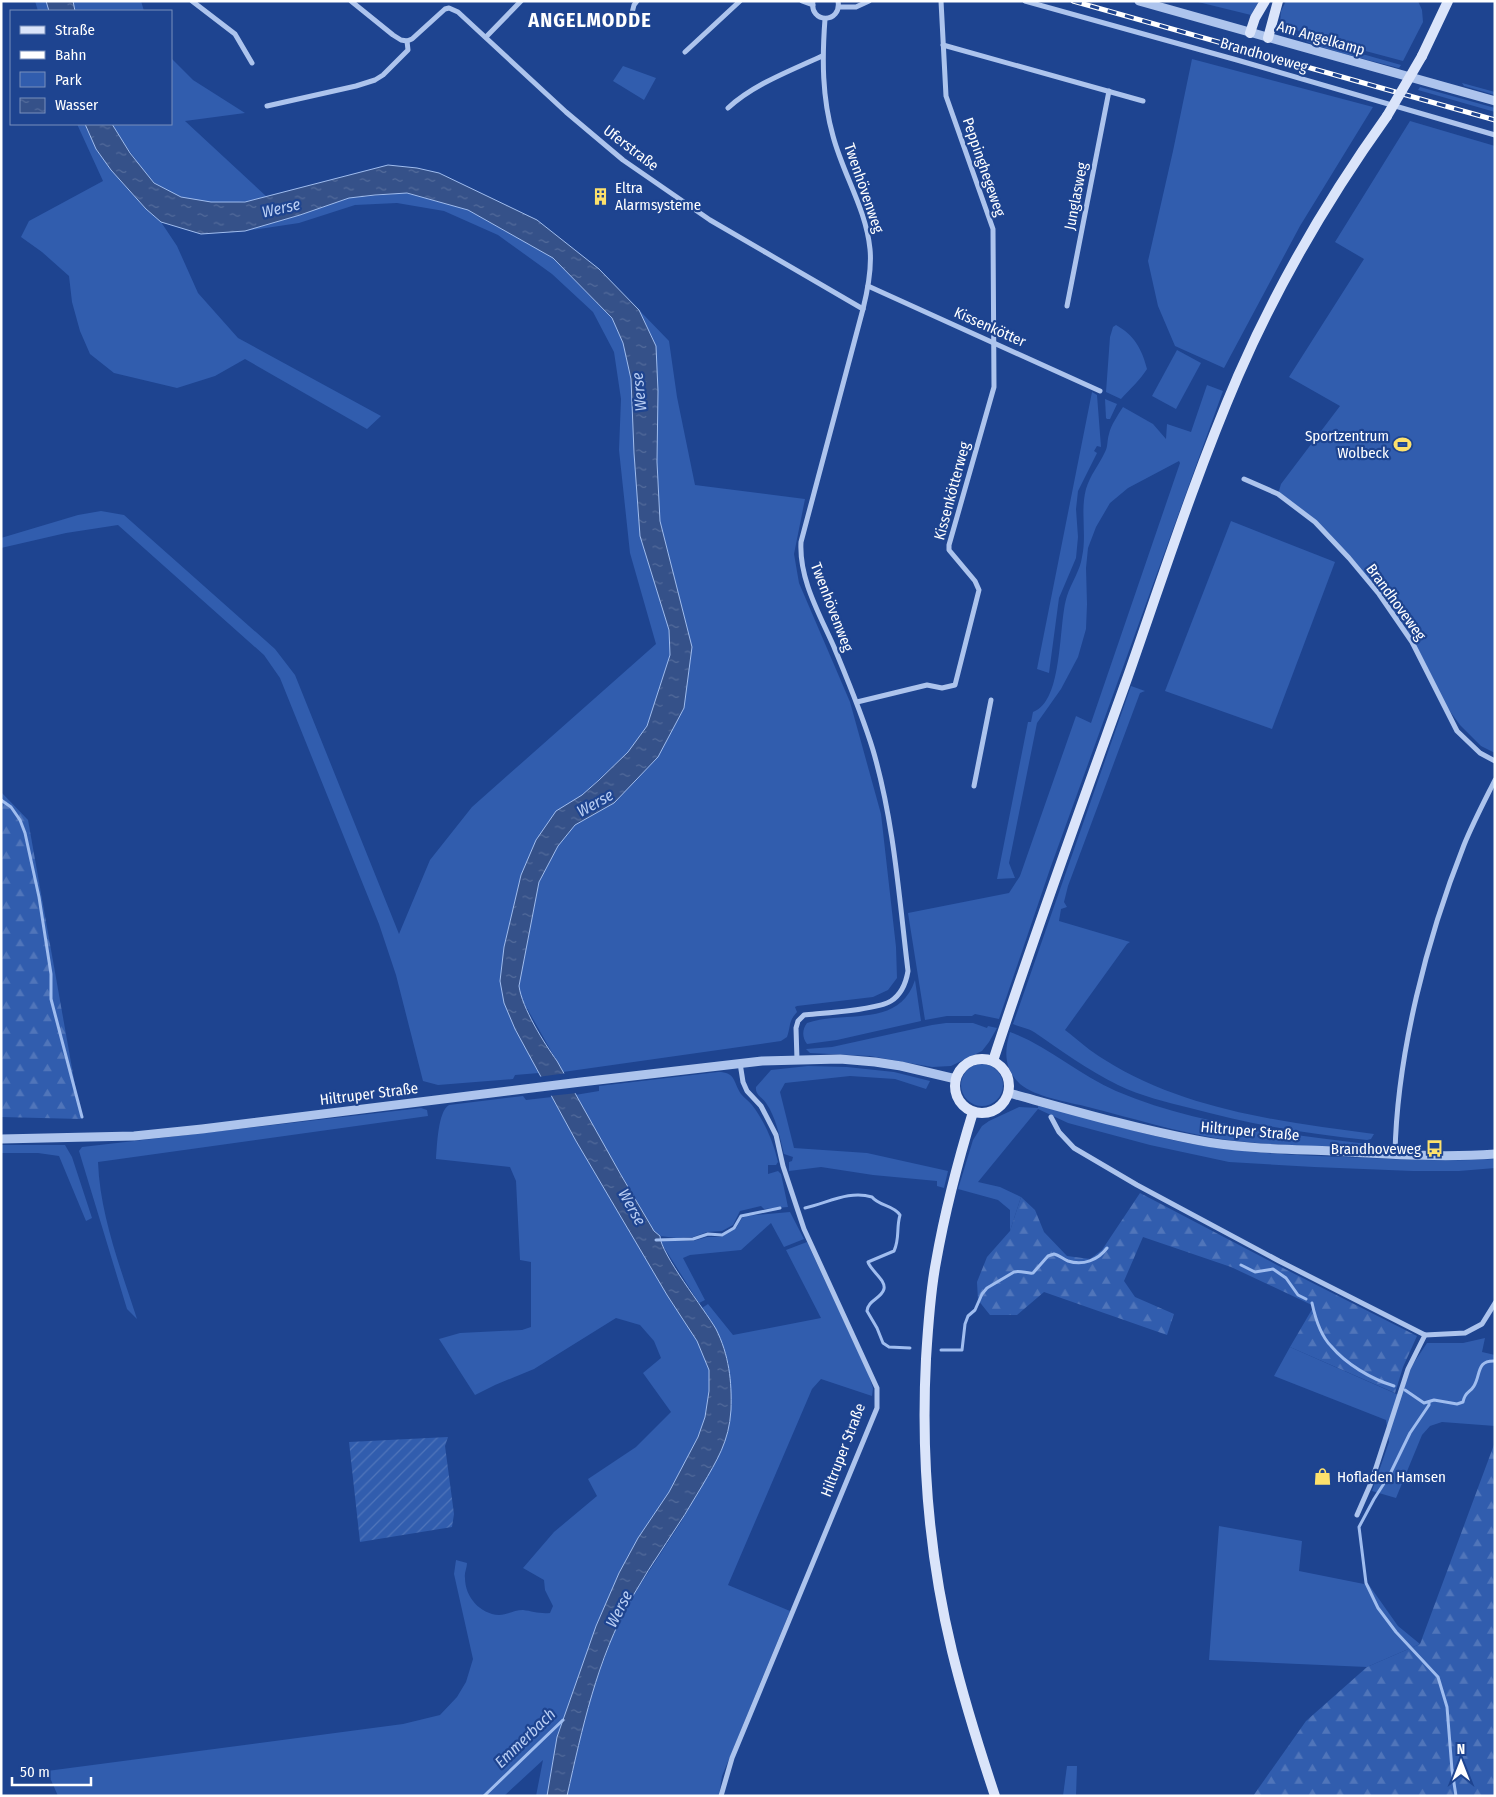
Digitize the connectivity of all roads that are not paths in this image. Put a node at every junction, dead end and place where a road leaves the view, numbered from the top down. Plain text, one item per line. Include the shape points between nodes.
1 (192, 1) edge
2 (352, 1) edge
3 (520, 1) edge
4 (637, 1) edge
5 (740, 1) edge
6 (802, 1) edge
7 (869, 1) edge
8 (940, 1) edge
9 (1025, 1) edge
10 (1139, 1) edge
11 (1265, 1) edge
12 (1278, 1) edge
13 (1448, 1) edge
14 (813, 3) edge
15 (839, 4) edge
16 (825, 19) junction
17 (630, 20) dead end
18 (1250, 33) junction
19 (486, 37) junction
20 (1268, 38) junction
21 (407, 41) junction
22 (943, 45) junction
23 (685, 52) dead end
24 (822, 56) junction
25 (252, 63) dead end
26 (1109, 91) junction
27 (1143, 100) dead end
28 (1495, 101) edge
29 (267, 106) dead end
30 (728, 108) dead end
31 (1495, 135) edge
32 (868, 286) junction
33 (1067, 306) dead end
34 (863, 309) junction
35 (993, 342) junction
36 (1100, 391) dead end
37 (1244, 478) dead end
38 (991, 700) dead end
39 (857, 702) junction
40 (1495, 761) edge
41 (1495, 780) edge
42 (974, 786) dead end
43 (797, 1060) junction
44 (994, 1062) junction
45 (740, 1063) junction
46 (956, 1079) junction
47 (1009, 1093) junction
48 (974, 1112) junction
49 (1051, 1117) dead end
50 (1, 1139) edge
51 (1395, 1154) junction
52 (1495, 1154) edge
53 (1495, 1303) edge
54 (1425, 1335) junction
55 (1357, 1514) dead end
56 (721, 1796) edge
57 (995, 1796) edge

1 - 25 street via 235,34
2 - 21 street via 393,35
3 - 19 street
4 - 17 street
5 - 23 street
6 - 14 street
7 - 15 street via 856,7
8 - 22 street, Peppinghegeweg
9 - 31 street, Brandhoveweg
10 - 18 street, Am Angelkamp
11 - 18 main road
12 - 20 main road
13 - 44 main road, bridge via 1422,56 1387,116 1322,213 1268,312 1238,376 1140,642
14 - 16 street via 818,16
15 - 16 street via 833,17
16 - 24 street, Twenhövenweg
18 - 20 street, Am Angelkamp
19 - 21 street, Uferstraße via 449,8
19 - 34 street, Uferstraße via 623,160 710,220
20 - 28 street, Am Angelkamp
21 - 29 street, Uferstraße via 408,50 375,80
22 - 26 street
22 - 35 street, Peppinghegeweg via 946,96 993,228
24 - 30 street via 775,78
24 - 32 street, Twenhövenweg via 833,137 864,220 870,249
26 - 27 street
26 - 33 street, Junglasweg
32 - 34 street, Twenhövenweg
32 - 35 street, Kissenkötter
34 - 39 street, Twenhövenweg via 800,556 805,580
35 - 36 street, Kissenkötter
35 - 39 street, Kissenkötterweg via 994,387 949,545 949,550 979,590 955,685 942,688 927,685
37 - 40 street, Brandhoveweg via 1278,494 1315,522 1349,558 1412,642 1457,731
38 - 42 street
39 - 43 street, Twenhövenweg via 889,818 908,972 901,991 891,1001 804,1015 796,1028
41 - 51 street via 1465,843 1438,916 1400,1082
43 - 45 street, Hiltruper Straße
43 - 46 street, Hiltruper Straße via 875,1062
44 - 46 main road via 975,1060 967,1064
44 - 47 main road via 1007,1074
45 - 50 street, Hiltruper Straße via 143,1135
45 - 56 street, Hiltruper Straße via 745,1086 761,1106 776,1135 804,1229 872,1373 877,1388 877,1408 732,1758
46 - 48 main road via 959,1101
47 - 48 main road via 997,1109
47 - 51 street, Hiltruper Straße via 1197,1141 1234,1146
48 - 57 main road via 935,1263 924,1397 925,1457 930,1520 952,1651
49 - 54 street via 1059,1132 1074,1148 1137,1185
51 - 52 street, Hiltruper Straße
53 - 54 street via 1482,1324 1465,1333
54 - 55 street via 1408,1369 1371,1483

